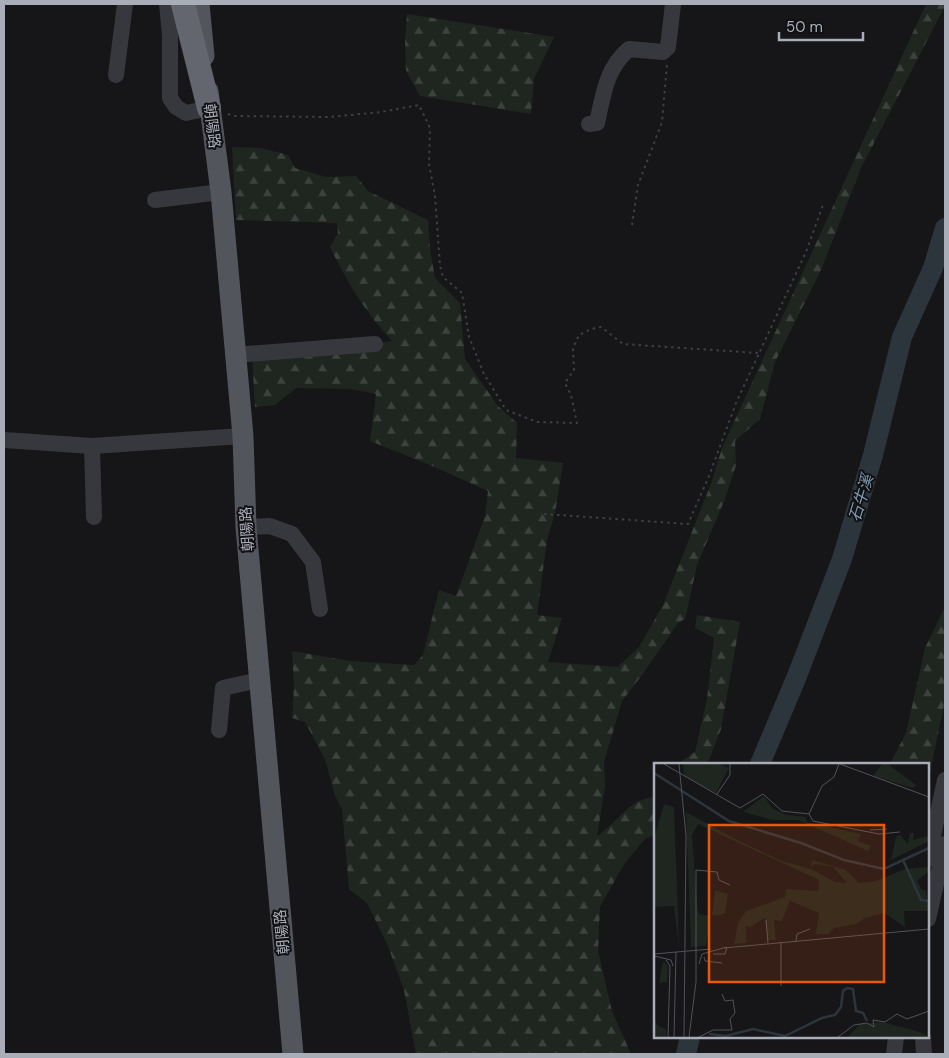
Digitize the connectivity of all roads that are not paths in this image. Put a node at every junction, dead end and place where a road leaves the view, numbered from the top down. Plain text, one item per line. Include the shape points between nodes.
1 (125, 4) edge
2 (167, 4) edge
3 (182, 4) edge
4 (199, 4) edge
5 (673, 4) edge
6 (116, 75) dead end
7 (209, 108) junction
8 (588, 124) dead end
9 (220, 192) junction
10 (155, 200) dead end
11 (375, 344) dead end
12 (235, 355) junction
13 (243, 436) junction
14 (4, 440) edge
15 (92, 446) junction
16 (94, 517) dead end
17 (246, 527) junction
18 (320, 609) dead end
19 (259, 680) junction
20 (220, 730) dead end
21 (945, 780) edge
22 (945, 844) edge
23 (929, 854) edge
24 (929, 915) edge
25 (896, 1038) edge
26 (923, 1038) edge
27 (293, 1054) edge
28 (894, 1054) edge
29 (924, 1054) edge

1 - 6 street
2 - 7 street via 170,98 186,113
3 - 7 highway
4 - 7 main road, 朝陽路
5 - 8 street via 668,47 663,52 629,49 619,57 606,81 597,123
7 - 9 main road, 朝陽路
9 - 10 street
9 - 12 main road, 朝陽路
11 - 12 street
12 - 13 main road, 朝陽路
13 - 15 street
13 - 17 main road, 朝陽路
14 - 15 street
15 - 16 street
17 - 18 street via 270,526 292,534 313,562
17 - 19 main road, 朝陽路
19 - 20 street via 223,688
19 - 27 main road, 朝陽路
21 - 23 street
22 - 24 street
25 - 28 street
26 - 29 street

